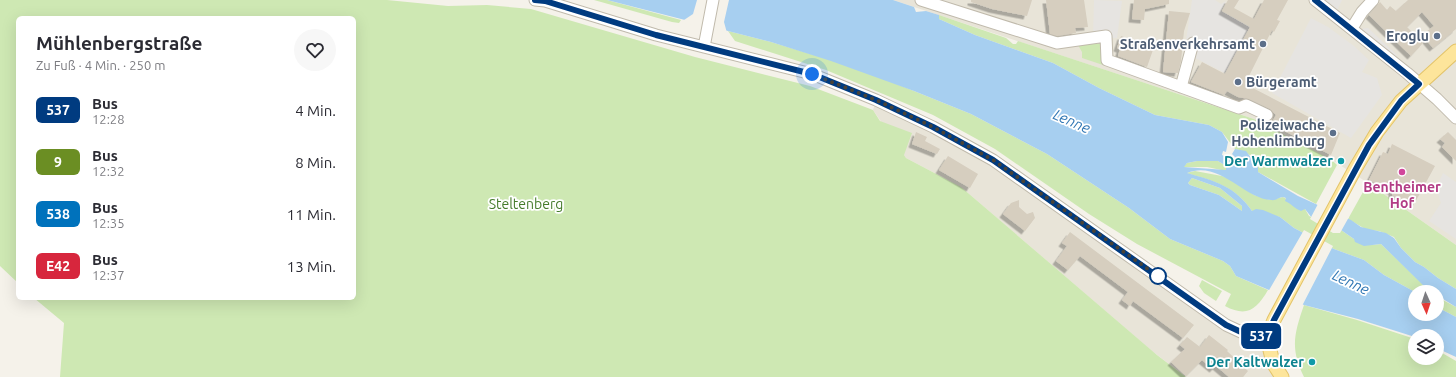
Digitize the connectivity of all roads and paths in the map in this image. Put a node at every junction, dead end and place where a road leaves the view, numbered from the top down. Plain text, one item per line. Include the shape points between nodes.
1 (535, 0) edge
2 (713, 0) edge
3 (921, 0) edge
4 (1315, 0) edge
5 (1374, 0) edge
6 (1352, 28) junction
7 (705, 42) junction
8 (1193, 43) dead end
9 (1456, 52) edge
10 (1419, 84) junction
11 (1181, 87) junction
12 (1267, 115) dead end
13 (1456, 118) edge
14 (1267, 337) junction
15 (1282, 377) edge

1 - 7 street via 589,16
2 - 7 street
3 - 11 street via 1057,43 1106,36 1107,60
4 - 6 street
5 - 6 street via 1362,12
6 - 10 street
7 - 14 street via 812,74 933,127 993,160 1226,325 1241,332
8 - 11 street
9 - 10 main road
10 - 13 street
10 - 14 main road via 1387,119 1355,169
11 - 12 street via 1240,108 1246,105
14 - 15 main road via 1273,363

